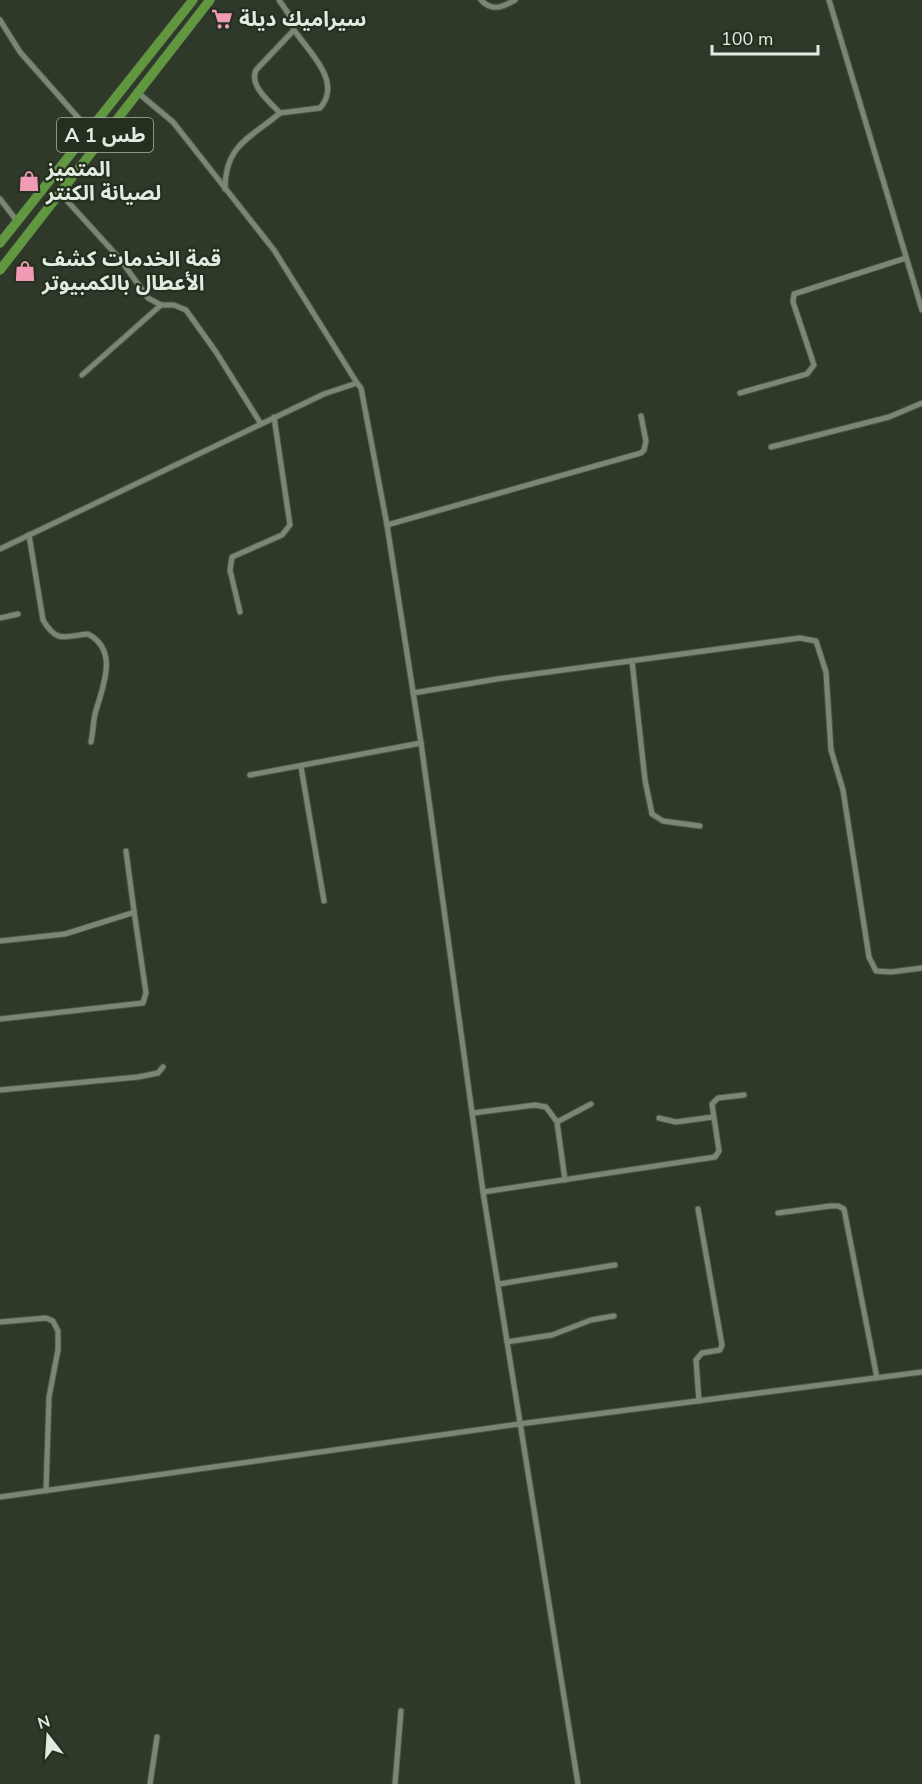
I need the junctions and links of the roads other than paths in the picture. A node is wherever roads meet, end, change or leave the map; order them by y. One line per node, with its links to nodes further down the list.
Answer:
1 (193, 0): 11 (highway, A 1 طس)
2 (210, 0): 9 (highway, A 1 طس)
3 (279, 0): 8 (street)
4 (481, 0): 5 (street)
5 (515, 0)
6 (829, 0): 17 (street)
7 (0, 20): 11 (street)
8 (294, 30): 10 (street); 10 (street)
9 (138, 92): 12 (street); 13 (highway, A 1 طس)
10 (280, 113): 12 (street)
11 (89, 130): 15 (highway, A 1 طس)
12 (225, 189): 22 (street)
13 (60, 193): 18 (highway, A 1 طس); 19 (street)
14 (0, 199): 15 (street)
15 (17, 222): 16 (highway, A 1 طس)
16 (0, 243)
17 (906, 258): 20 (street); 23 (street)
18 (0, 270)
19 (161, 305): 21 (street); 27 (street)
20 (922, 310)
21 (82, 375)
22 (357, 383): 26 (street); 29 (street)
23 (740, 393)
24 (922, 403): 28 (street)
25 (641, 416): 29 (street)
26 (274, 417): 27 (street); 32 (street)
27 (261, 424): 30 (street)
28 (771, 447)
29 (387, 525): 36 (street)
30 (29, 535): 31 (street); 37 (street)
31 (0, 549)
32 (240, 612)
33 (18, 614): 34 (street)
34 (0, 618)
35 (632, 661): 36 (street); 41 (street); 46 (street)
36 (413, 693): 38 (street)
37 (91, 742)
38 (421, 743): 39 (street); 52 (street)
39 (301, 767): 40 (street); 43 (street)
40 (250, 775)
41 (700, 826)
42 (126, 851): 44 (street)
43 (324, 901)
44 (134, 911): 45 (street); 47 (street)
45 (0, 941)
46 (922, 968)
47 (0, 1019)
48 (162, 1067): 49 (street)
49 (0, 1089)
50 (744, 1095): 53 (street)
51 (591, 1104): 55 (street)
52 (472, 1113): 55 (street); 57 (street)
53 (713, 1117): 54 (street); 56 (street)
54 (659, 1118)
55 (557, 1122): 56 (street)
56 (565, 1180): 57 (street)
57 (483, 1192): 61 (street)
58 (698, 1209): 67 (street)
59 (778, 1213): 66 (street)
60 (615, 1265): 61 (street)
61 (499, 1284): 64 (street)
62 (614, 1316): 64 (street)
63 (0, 1322): 69 (street)
64 (507, 1342): 68 (street)
65 (922, 1372): 66 (street)
66 (877, 1378): 67 (street)
67 (699, 1401): 68 (street)
68 (519, 1424): 69 (street); 75 (street)
69 (46, 1491): 70 (street)
70 (0, 1497)
71 (401, 1711): 74 (street)
72 (157, 1737): 73 (street)
73 (150, 1784)
74 (395, 1784)
75 (578, 1784)

